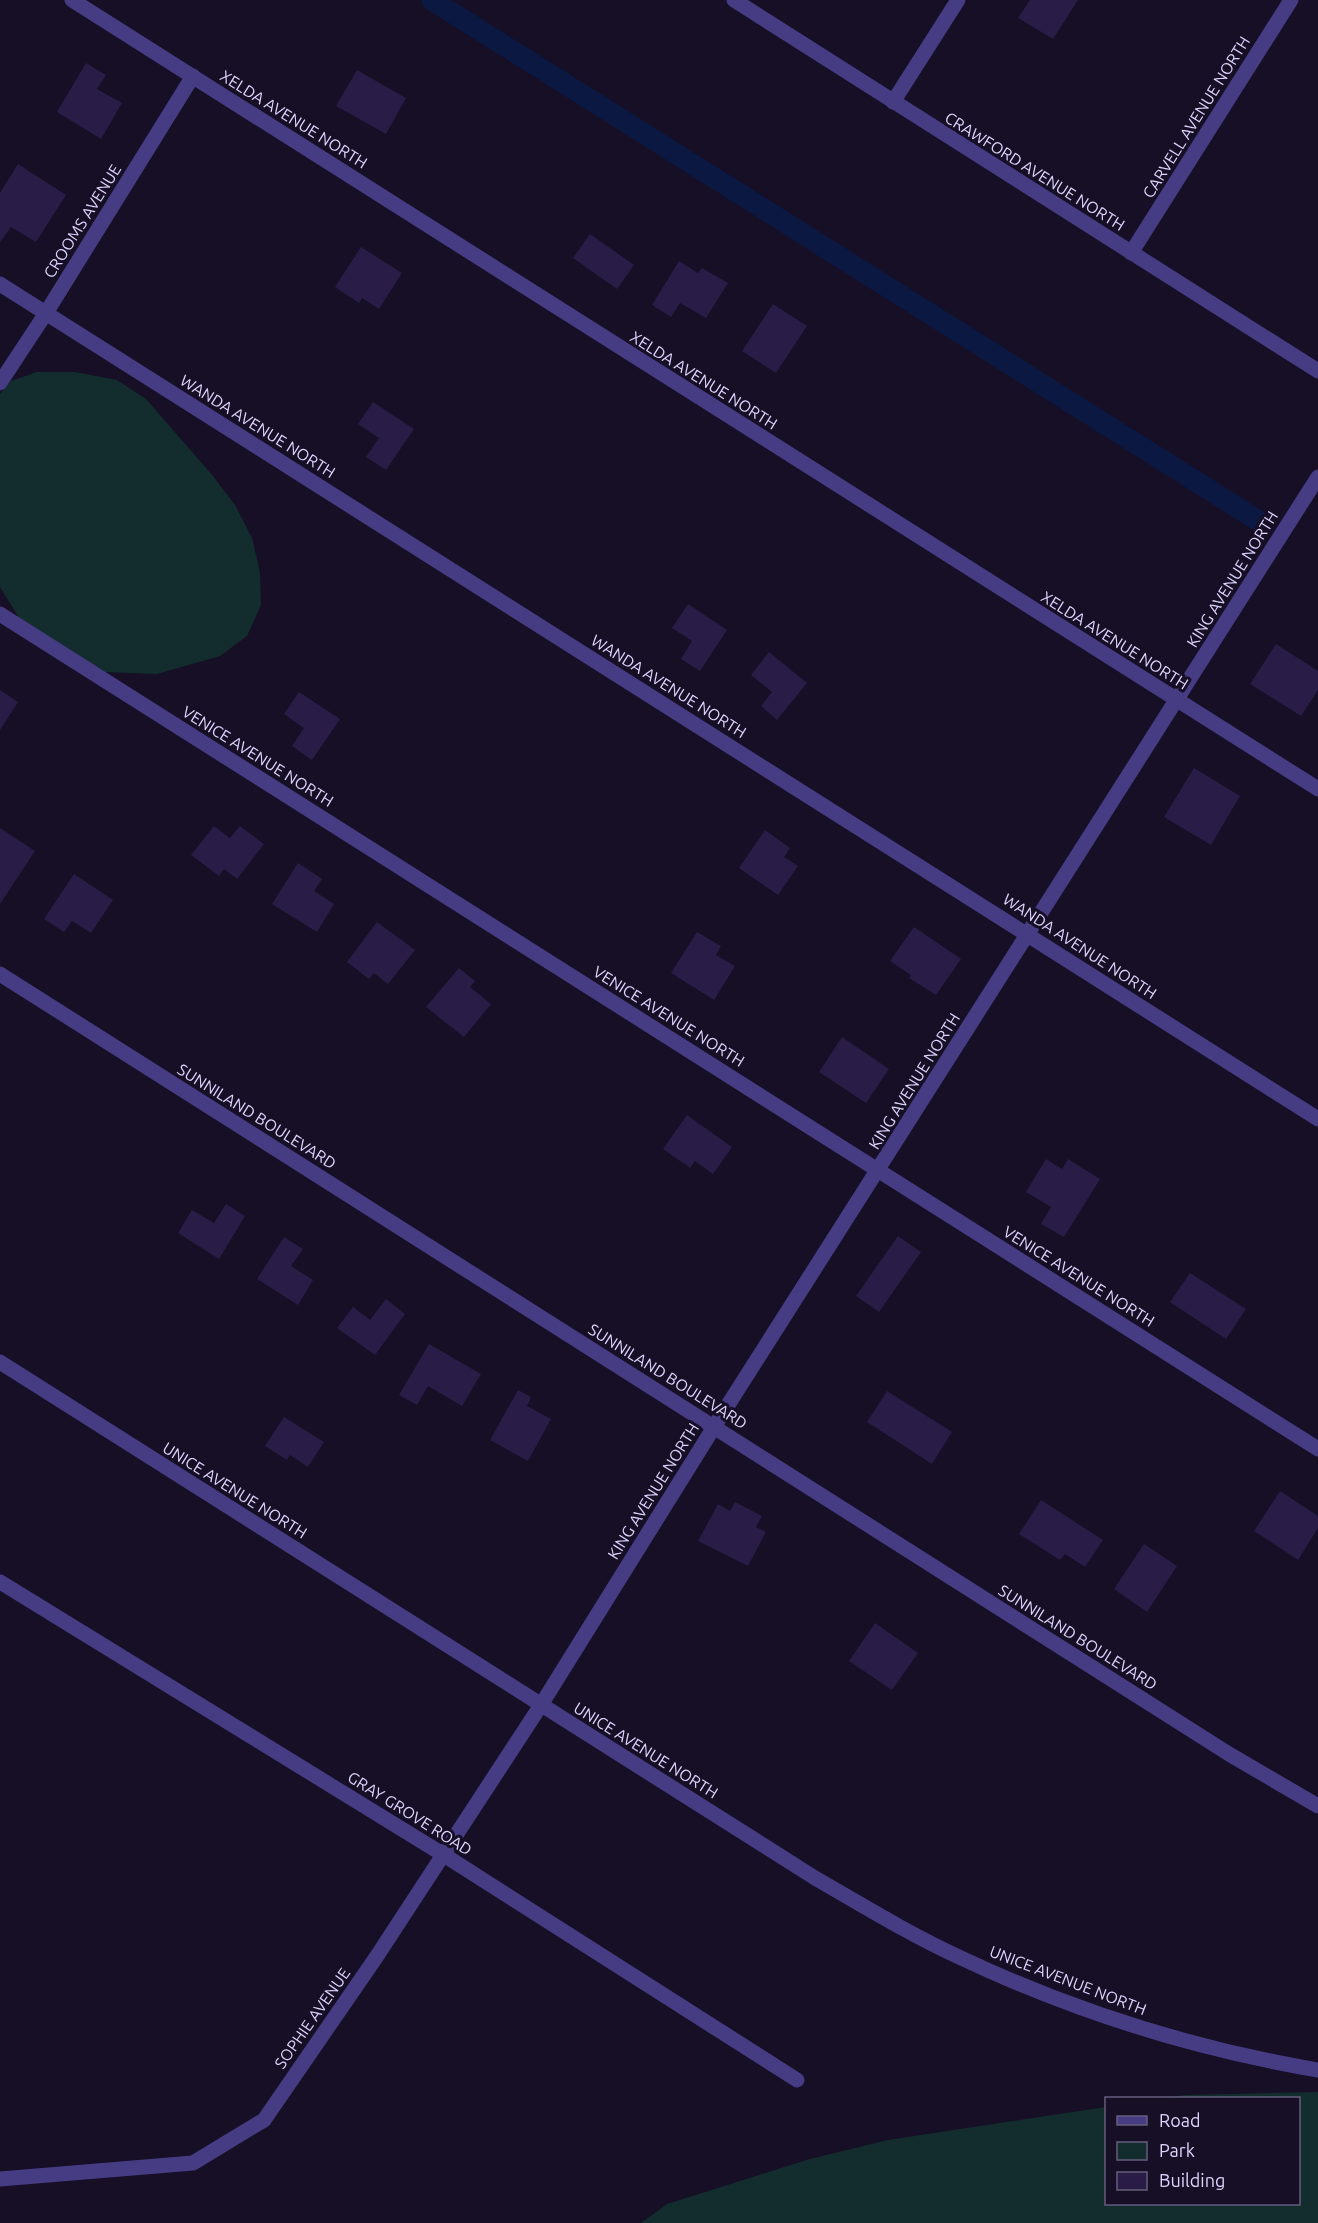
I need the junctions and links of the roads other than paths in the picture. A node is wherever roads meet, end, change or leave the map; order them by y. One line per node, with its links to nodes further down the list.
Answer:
1 (72, 0): 5 (street, XELDA AVENUE NORTH)
2 (734, 0): 6 (street, CRAWFORD AVENUE NORTH)
3 (957, 0): 6 (street)
4 (1291, 0): 7 (street, CARVELL AVENUE NORTH)
5 (193, 76): 9 (street, CROOMS AVENUE); 14 (street, XELDA AVENUE NORTH)
6 (893, 102): 7 (street, CRAWFORD AVENUE NORTH)
7 (1131, 254): 10 (street, CRAWFORD AVENUE NORTH)
8 (0, 284): 9 (street, WANDA AVENUE NORTH)
9 (46, 313): 11 (street, CROOMS AVENUE); 16 (street, WANDA AVENUE NORTH)
10 (1318, 371)
11 (0, 383)
12 (1318, 477): 14 (street, KING AVENUE NORTH)
13 (0, 614): 19 (street, VENICE AVENUE NORTH)
14 (1176, 700): 15 (street, XELDA AVENUE NORTH); 16 (street, KING AVENUE NORTH)
15 (1318, 789)
16 (1028, 934): 18 (street, WANDA AVENUE NORTH); 19 (street, KING AVENUE NORTH)
17 (0, 974): 21 (street, SUNNILAND BOULEVARD)
18 (1318, 1119)
19 (879, 1171): 21 (street, KING AVENUE NORTH); 22 (street, VENICE AVENUE NORTH)
20 (0, 1362): 24 (street, UNICE AVENUE NORTH)
21 (714, 1427): 24 (street, KING AVENUE NORTH); 25 (street, SUNNILAND BOULEVARD)
22 (1318, 1449)
23 (0, 1582): 26 (street, GRAY GROVE ROAD)
24 (541, 1705): 26 (street, SOPHIE AVENUE); 27 (street, UNICE AVENUE NORTH)
25 (1318, 1806)
26 (444, 1855): 28 (street, GRAY GROVE ROAD); 29 (street, SOPHIE AVENUE)
27 (1318, 2070)
28 (797, 2080)
29 (0, 2179)

